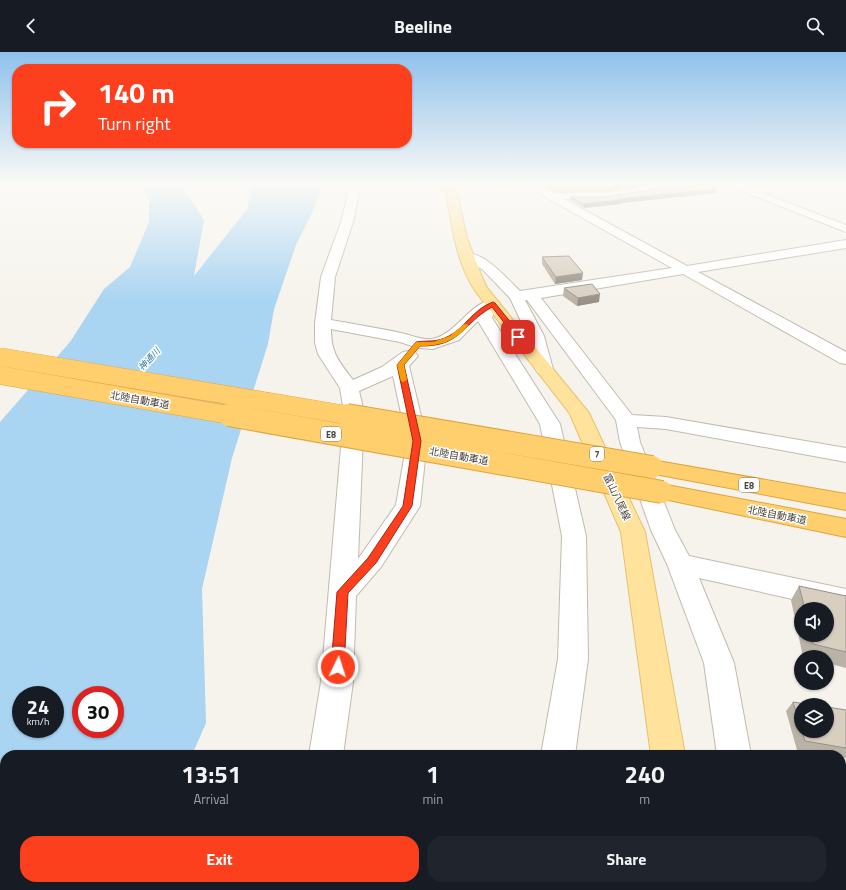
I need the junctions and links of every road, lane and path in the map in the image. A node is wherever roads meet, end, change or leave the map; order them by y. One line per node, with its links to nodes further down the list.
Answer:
1 (347, 223): 11 (street)
2 (458, 223): 7 (main road, 富山八尾線 / 7)
3 (600, 223): 8 (street)
4 (831, 223): 5 (street)
5 (846, 229)
6 (846, 244): 8 (street)
7 (468, 258): 9 (street); 10 (main road, 富山八尾線 / 7)
8 (686, 270): 9 (street); 14 (street)
9 (524, 296): 16 (street); 19 (street)
10 (491, 306): 12 (street); 16 (main road, 富山八尾線 / 7); 27 (street)
11 (323, 323): 12 (street); 18 (street)
12 (418, 343): 15 (street)
13 (0, 357): 21 (highway, 北陸自動車道 / E8, bridge)
14 (846, 359)
15 (400, 365): 18 (street); 24 (street)
16 (544, 369): 28 (main road, 富山八尾線 / 7)
17 (0, 375): 22 (highway, 北陸自動車道 / E8, bridge)
18 (349, 388): 24 (street)
19 (626, 420): 20 (street); 23 (street)
20 (846, 456)
21 (846, 502)
22 (846, 528)
23 (680, 564): 25 (street); 29 (street)
24 (343, 592): 26 (street)
25 (846, 600)
26 (327, 750)
27 (559, 750)
28 (667, 750)
29 (733, 750)

